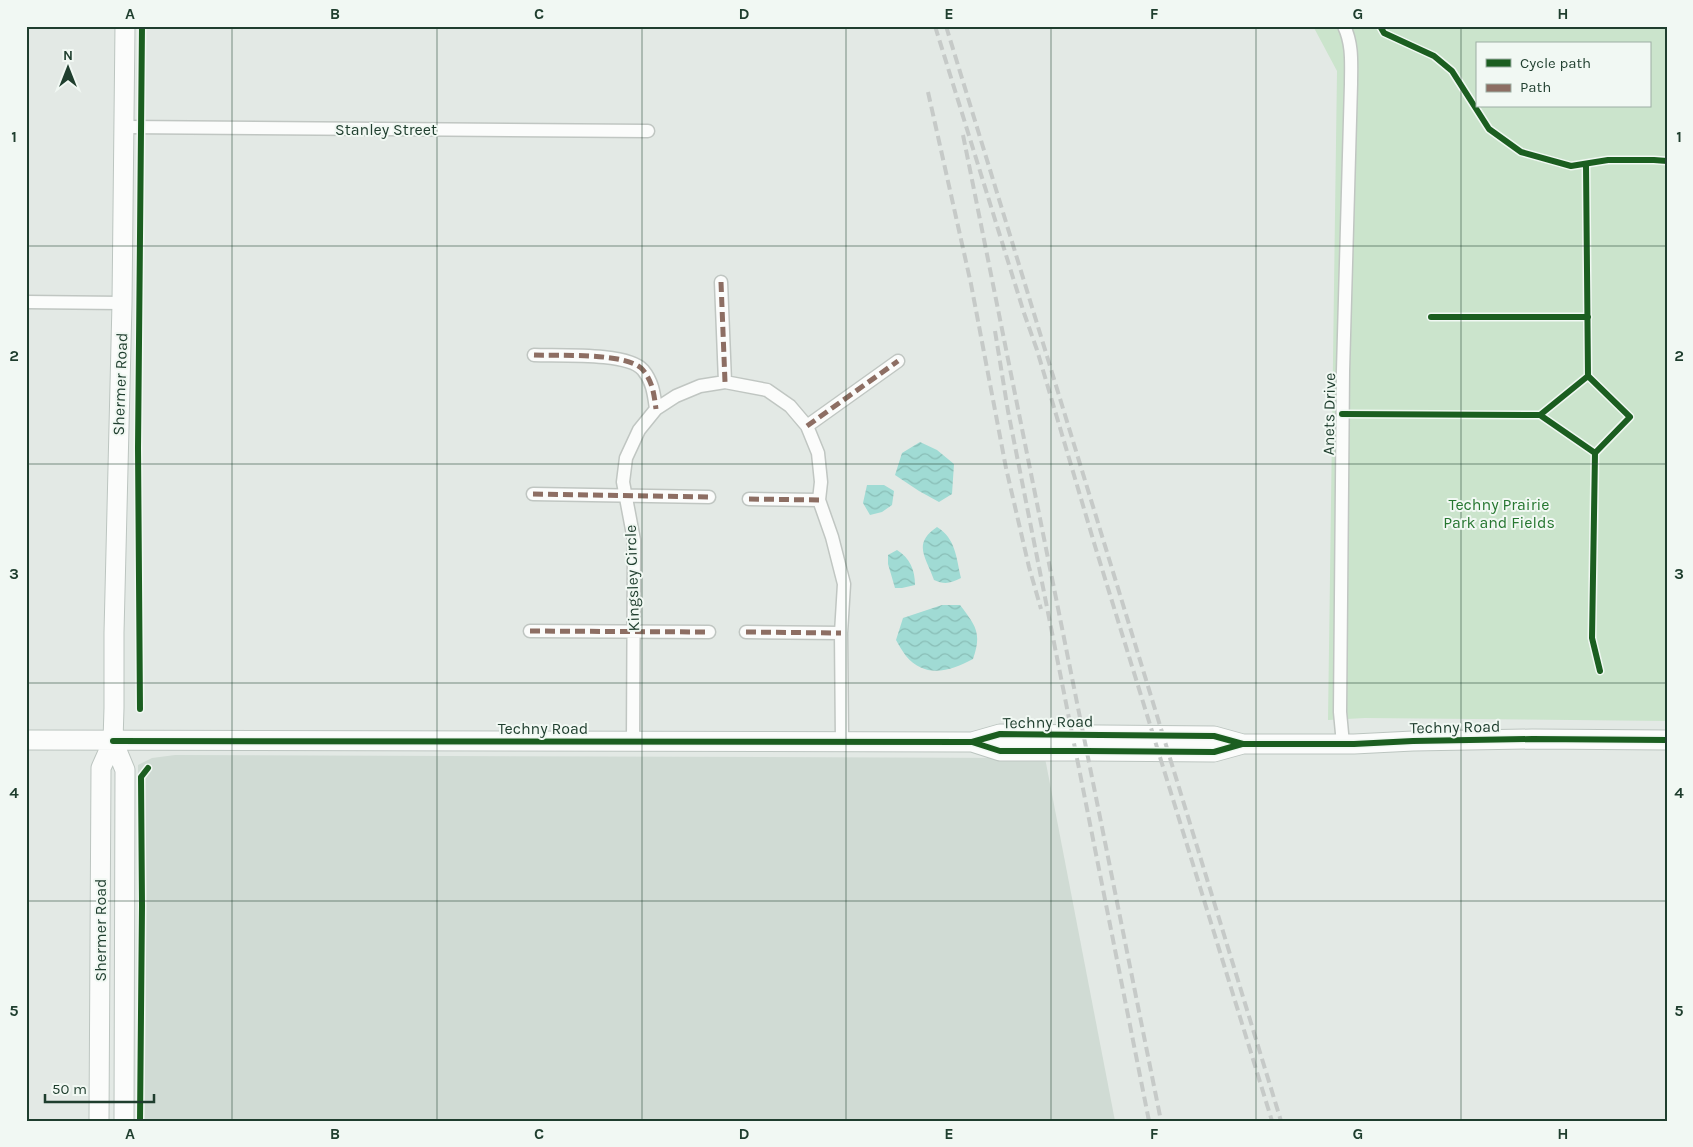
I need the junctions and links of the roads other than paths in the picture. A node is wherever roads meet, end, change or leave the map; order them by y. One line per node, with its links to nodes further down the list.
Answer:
1 (125, 26): 3 (main road, Shermer Road)
2 (1344, 26): 28 (street, Anets Drive)
3 (124, 127): 4 (street, Stanley Street); 7 (main road, Shermer Road)
4 (648, 131)
5 (721, 282): 10 (street)
6 (26, 302): 7 (street)
7 (122, 303): 25 (main road, Shermer Road)
8 (534, 355): 11 (street)
9 (898, 361): 12 (street)
10 (725, 382): 11 (street, Kingsley Circle); 12 (street, Kingsley Circle)
11 (656, 410): 14 (street, Kingsley Circle)
12 (807, 426): 17 (street, Kingsley Circle)
13 (533, 494): 14 (street)
14 (626, 495): 15 (street); 19 (street, Kingsley Circle)
15 (708, 497)
16 (749, 499): 17 (street)
17 (819, 500): 22 (street, Kingsley Circle)
18 (530, 631): 19 (street)
19 (635, 632): 20 (street); 26 (street, Kingsley Circle)
20 (709, 632)
21 (746, 632): 22 (street)
22 (842, 633): 27 (street, Kingsley Circle)
23 (26, 740): 25 (main road, Techny Road)
24 (1667, 740): 28 (main road, Techny Road)
25 (113, 741): 26 (main road, Techny Road); 29 (main road, Shermer Road); 30 (main road, Shermer Road)
26 (633, 742): 27 (main road, Techny Road)
27 (842, 742): 28 (main road, Techny Road)
28 (1343, 744)
29 (99, 1121)
30 (124, 1121)

